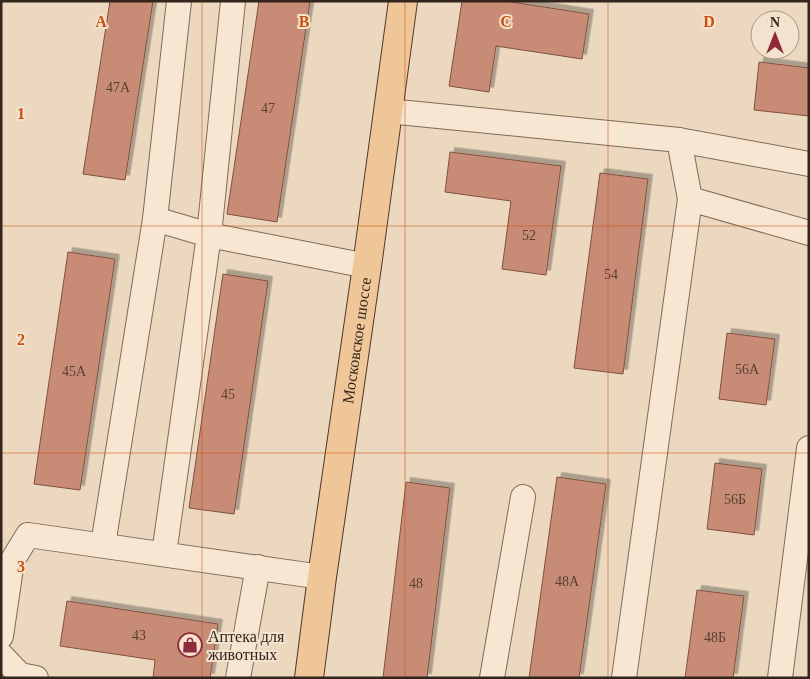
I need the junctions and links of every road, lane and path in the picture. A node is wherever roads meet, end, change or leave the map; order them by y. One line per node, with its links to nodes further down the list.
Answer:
1 (179, 1): 8 (lane)
2 (233, 1): 10 (lane)
3 (403, 1): 4 (main road, Московское шоссе)
4 (388, 111): 5 (lane); 11 (main road, Московское шоссе)
5 (679, 140): 6 (lane); 7 (lane)
6 (809, 164)
7 (690, 199): 9 (lane); 24 (lane)
8 (155, 219): 10 (lane); 14 (lane)
9 (809, 232)
10 (209, 235): 11 (lane); 15 (lane)
11 (367, 266): 17 (main road, Московское шоссе)
12 (809, 448): 25 (lane)
13 (523, 497): 23 (lane)
14 (103, 545): 15 (lane); 18 (lane)
15 (164, 554): 16 (lane)
16 (258, 567): 17 (lane); 21 (lane)
17 (322, 576): 22 (main road, Московское шоссе)
18 (1, 636)
19 (1, 655): 20 (lane)
20 (36, 678)
21 (238, 678)
22 (309, 678)
23 (492, 678)
24 (624, 678)
25 (780, 678)

